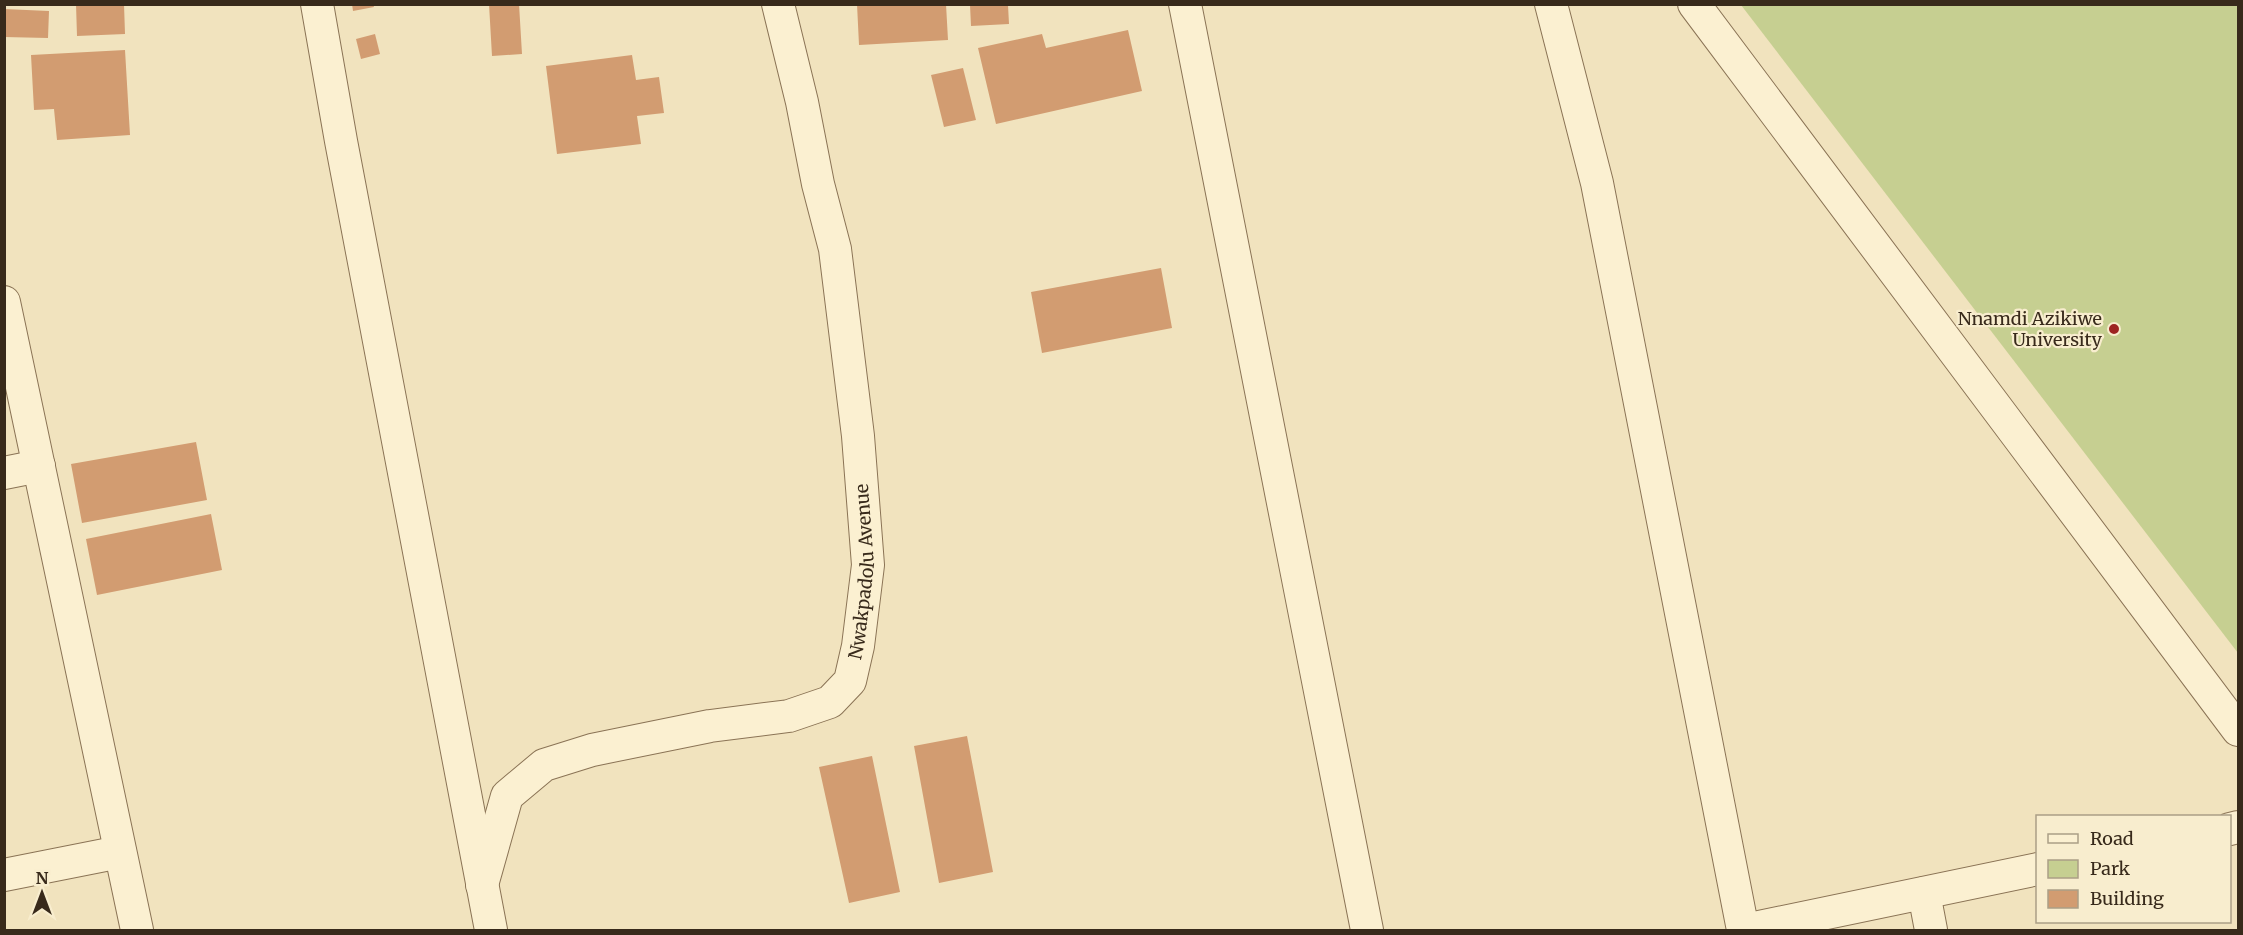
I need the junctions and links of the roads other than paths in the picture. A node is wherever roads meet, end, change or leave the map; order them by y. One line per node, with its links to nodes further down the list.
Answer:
1 (317, 4): 13 (street)
2 (778, 4): 13 (street, Nwakpadolu Avenue)
3 (1185, 4): 17 (street)
4 (1551, 4): 18 (street)
5 (1694, 4): 9 (street)
6 (4, 302): 7 (street)
7 (39, 466): 8 (street); 10 (street)
8 (4, 473)
9 (2238, 730)
10 (120, 852): 12 (street); 15 (street)
11 (2036, 869): 14 (street)
12 (4, 875)
13 (482, 885): 16 (street)
14 (1924, 893): 18 (street); 19 (street)
15 (137, 930)
16 (491, 930)
17 (1367, 930)
18 (1744, 930)
19 (1931, 930)

